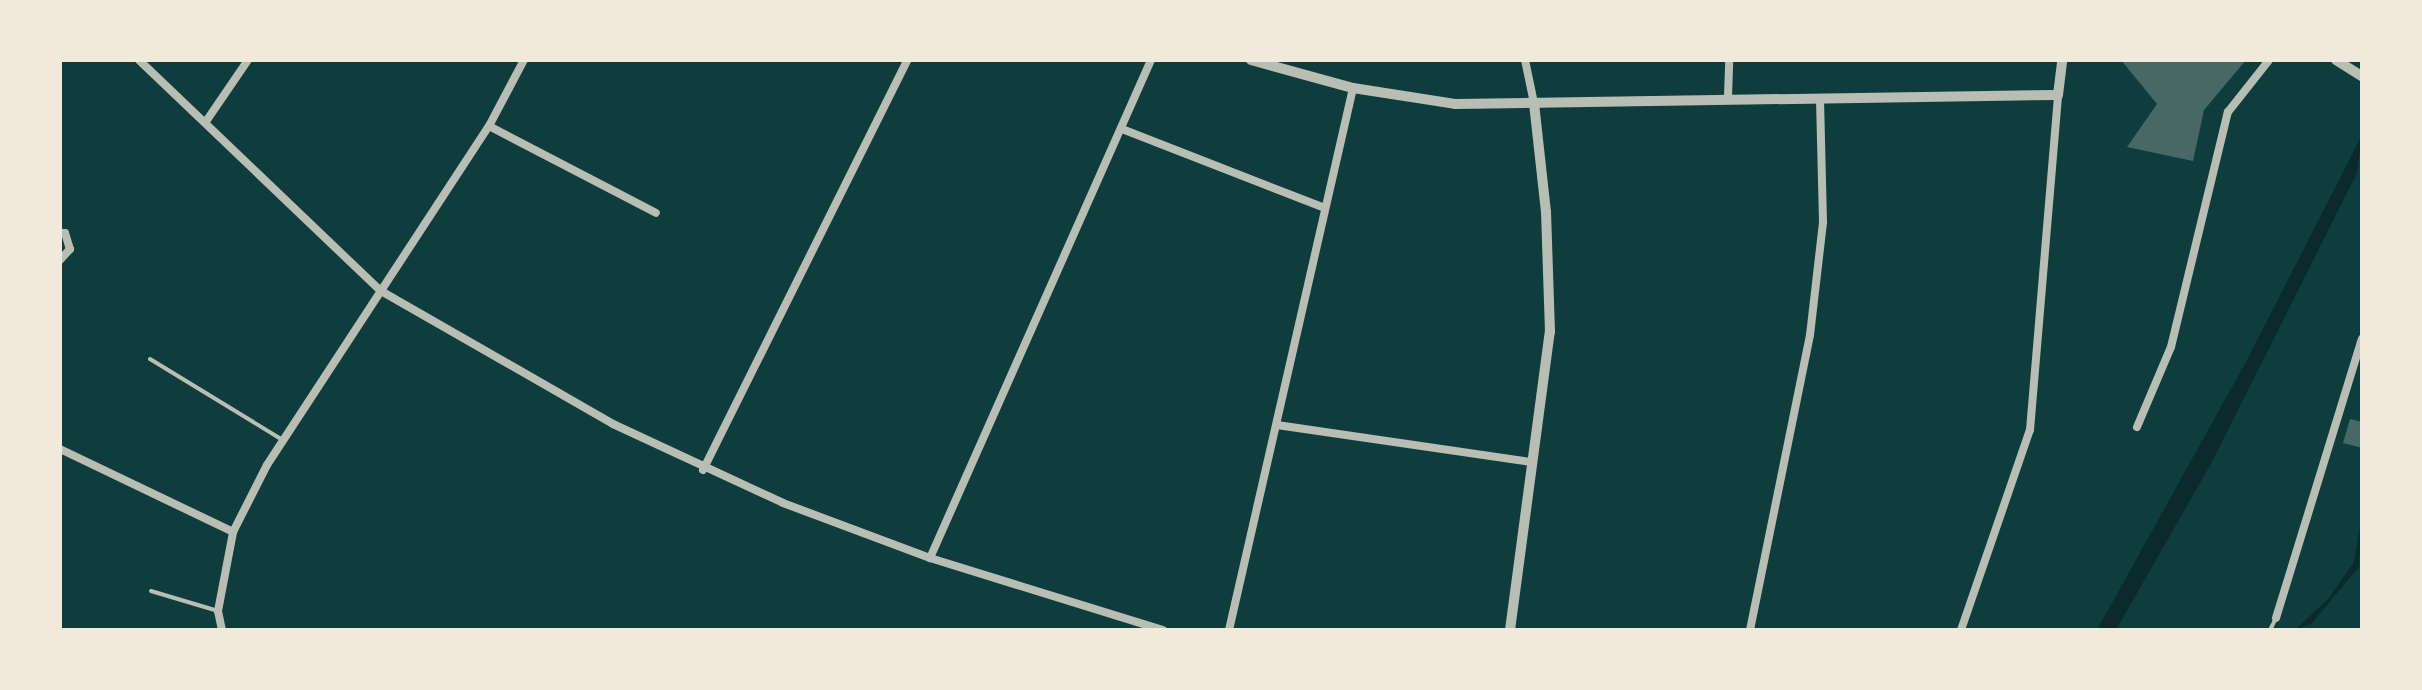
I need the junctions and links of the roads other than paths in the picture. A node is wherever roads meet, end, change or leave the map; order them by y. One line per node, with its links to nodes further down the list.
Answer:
1 (139, 60): 18 (street)
2 (248, 60): 18 (street)
3 (524, 60): 19 (street)
4 (907, 60): 33 (street)
5 (1151, 60): 20 (street)
6 (1251, 60): 13 (street)
7 (1525, 60): 17 (street)
8 (1729, 60): 15 (street)
9 (2062, 60): 14 (street)
10 (2269, 60): 29 (street)
11 (2336, 60): 12 (street)
12 (2362, 76)
13 (1353, 88): 17 (street); 21 (street)
14 (2058, 95): 16 (street); 44 (street)
15 (1728, 96): 16 (street); 17 (street)
16 (1820, 98): 43 (street)
17 (1534, 103): 32 (street)
18 (207, 120): 25 (street)
19 (489, 126): 22 (street); 25 (street)
20 (1122, 129): 21 (street); 35 (street)
21 (1322, 207): 28 (street)
22 (656, 213)
23 (60, 233): 24 (street)
24 (60, 260)
25 (381, 291): 30 (street); 33 (street)
26 (2362, 339): 38 (street)
27 (150, 359): 30 (lane)
28 (1277, 425): 32 (street); 41 (street)
29 (2137, 427)
30 (283, 440): 34 (street)
31 (60, 449): 34 (street)
32 (1531, 462): 42 (street)
33 (703, 470): 35 (street)
34 (233, 532): 37 (street)
35 (930, 558): 40 (street)
36 (151, 591): 37 (lane)
37 (218, 611): 39 (street)
38 (2276, 618): 45 (lane)
39 (222, 630)
40 (1163, 630)
41 (1229, 630)
42 (1510, 630)
43 (1750, 630)
44 (1961, 630)
45 (2270, 630)

